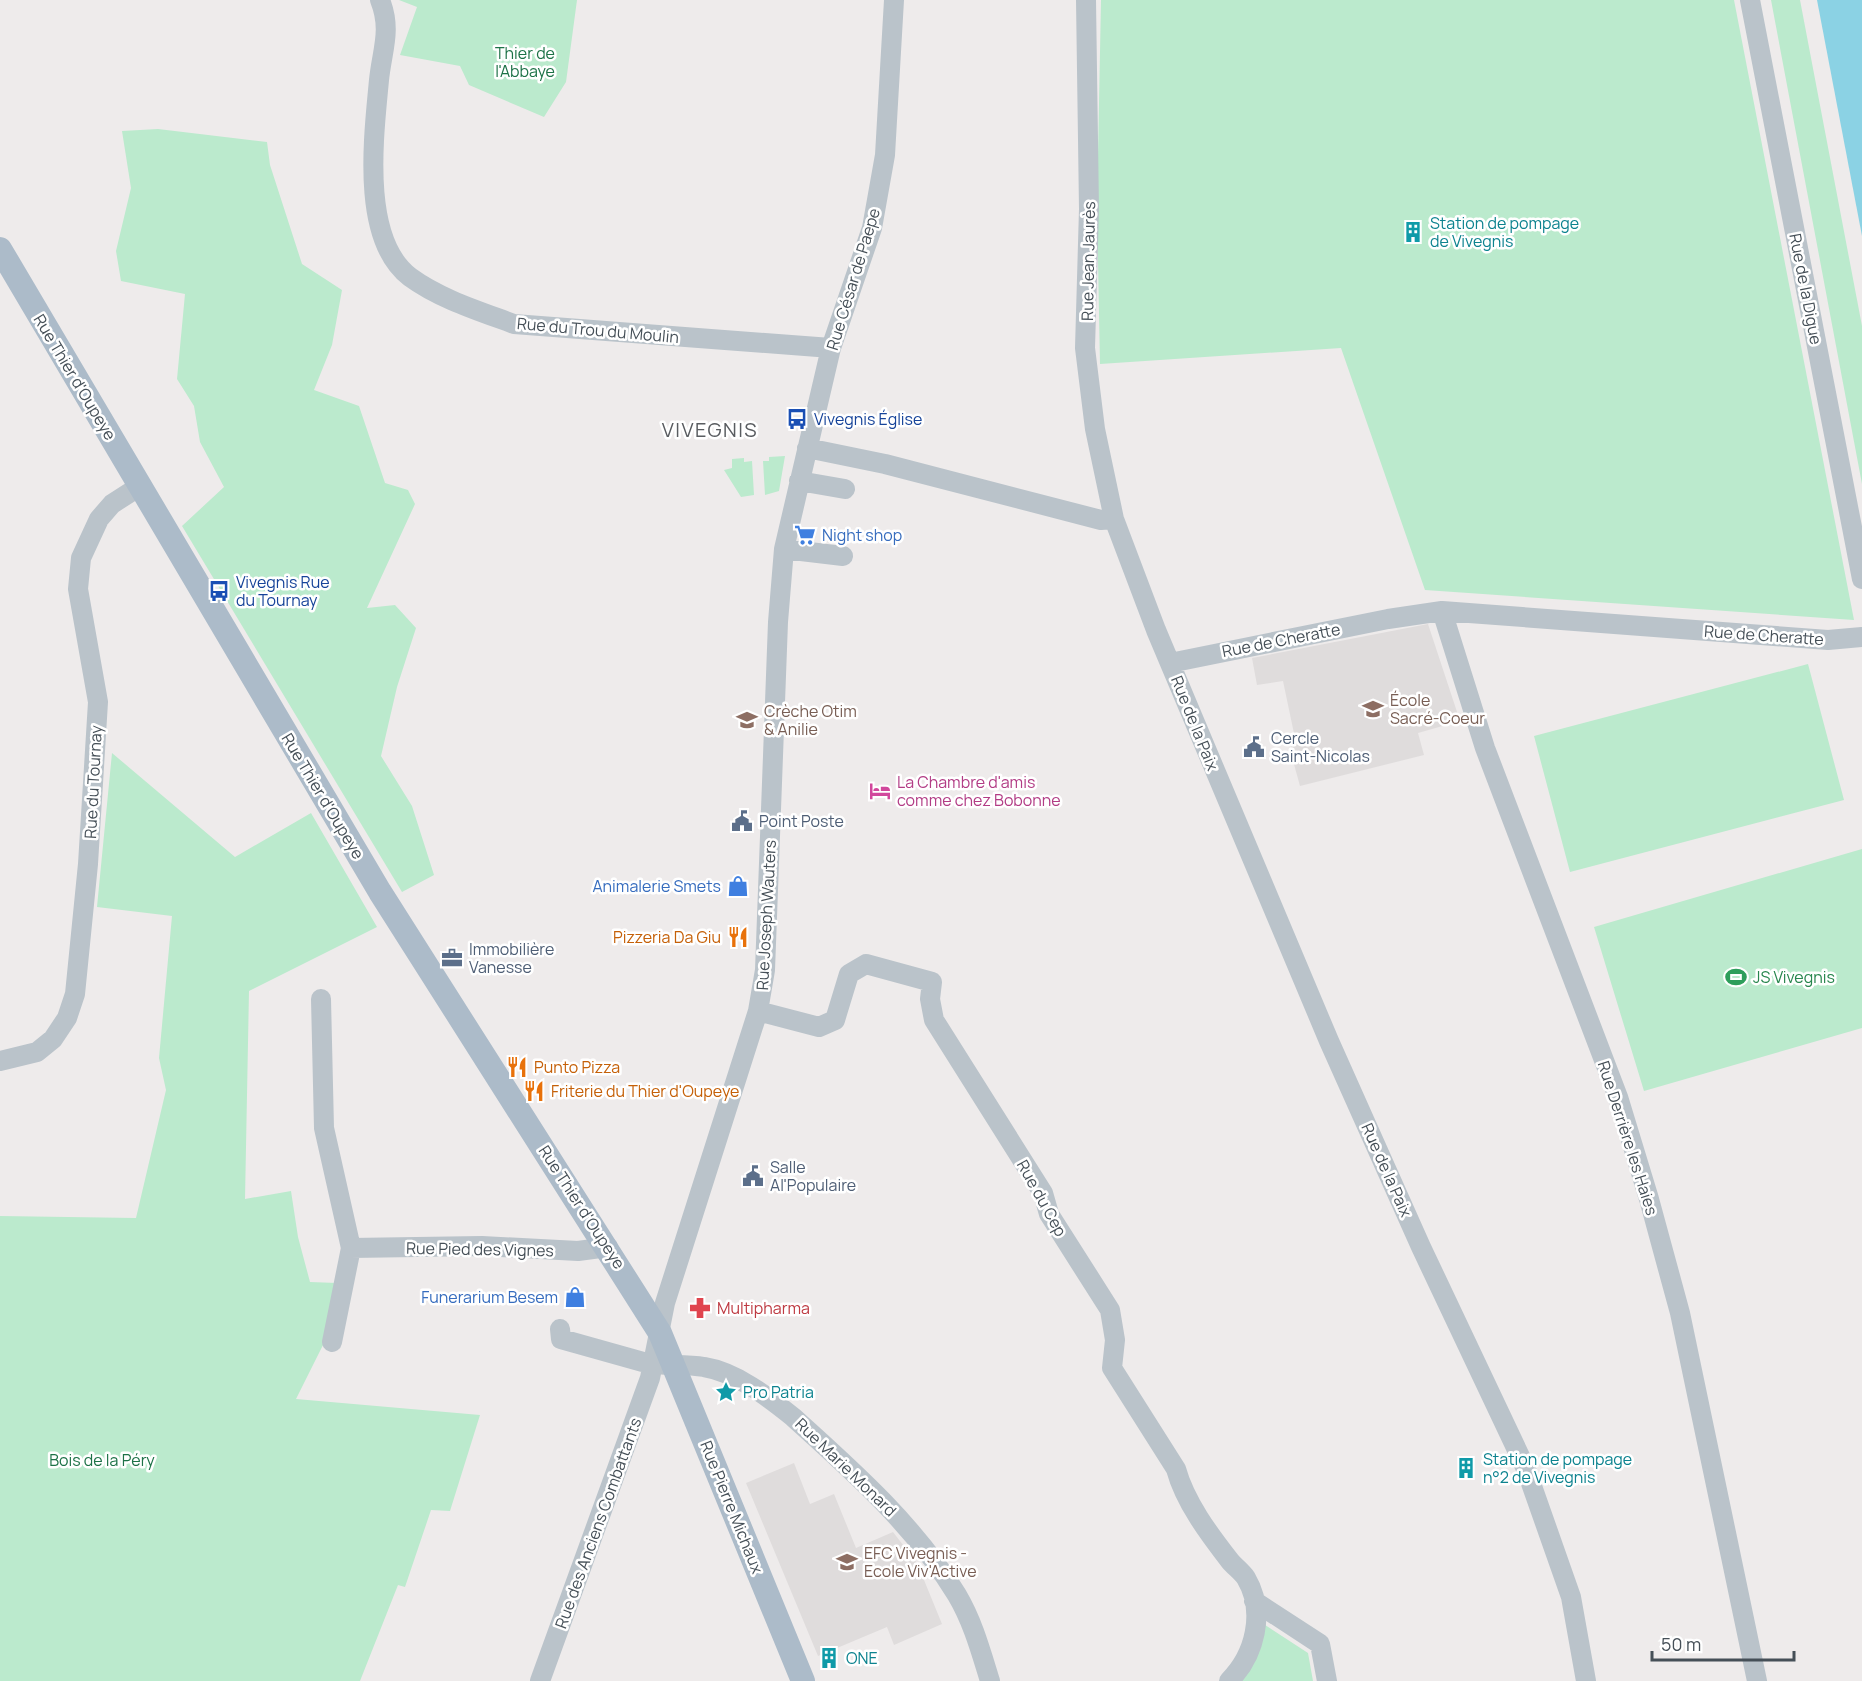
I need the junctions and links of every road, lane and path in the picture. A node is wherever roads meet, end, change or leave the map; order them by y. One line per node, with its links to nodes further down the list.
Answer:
1 (380, 0): 6 (street, Rue du Trou du Moulin)
2 (894, 0): 6 (street, Rue César de Paepe)
3 (1086, 0): 11 (street, Rue Jean Jaurès)
4 (1750, 0): 14 (street, Rue de la Digue)
5 (0, 249): 9 (main road, Rue Thier d'Oupeye)
6 (831, 348): 7 (street, Rue César de Paepe)
7 (807, 448): 8 (street, Rue Joseph Wauters); 11 (street)
8 (799, 481): 10 (street); 12 (street, Rue Joseph Wauters)
9 (140, 486): 20 (street, Rue du Tournay); 21 (main road, Rue Thier d'Oupeye)
10 (845, 489)
11 (1114, 519): 17 (street)
12 (784, 549): 13 (street); 19 (street, Rue Joseph Wauters)
13 (843, 556)
14 (1862, 579)
15 (1442, 611): 16 (street, Rue de Cheratte); 17 (street, Rue de Cheratte); 34 (street, Rue Derrière les Haies)
16 (1862, 637)
17 (1170, 663): 33 (street, Rue de la Paix)
18 (321, 999): 22 (street)
19 (758, 1011): 24 (street, Rue Joseph Wauters); 27 (street, Rue du Cep)
20 (0, 1061)
21 (608, 1247): 22 (street, Rue Pied des Vignes); 24 (main road, Rue Thier d'Oupeye)
22 (351, 1248): 25 (street)
23 (560, 1329): 26 (street)
24 (660, 1333): 26 (main road, Rue Pierre Michaux)
25 (332, 1342)
26 (664, 1365): 28 (street, Rue des Anciens Combattants); 29 (main road, Rue Pierre Michaux); 30 (street, Rue Marie Monard)
27 (1254, 1601): 31 (street, Rue du Cep); 32 (street)
28 (540, 1681)
29 (803, 1681)
30 (990, 1681)
31 (1229, 1681)
32 (1327, 1681)
33 (1586, 1681)
34 (1757, 1681)

